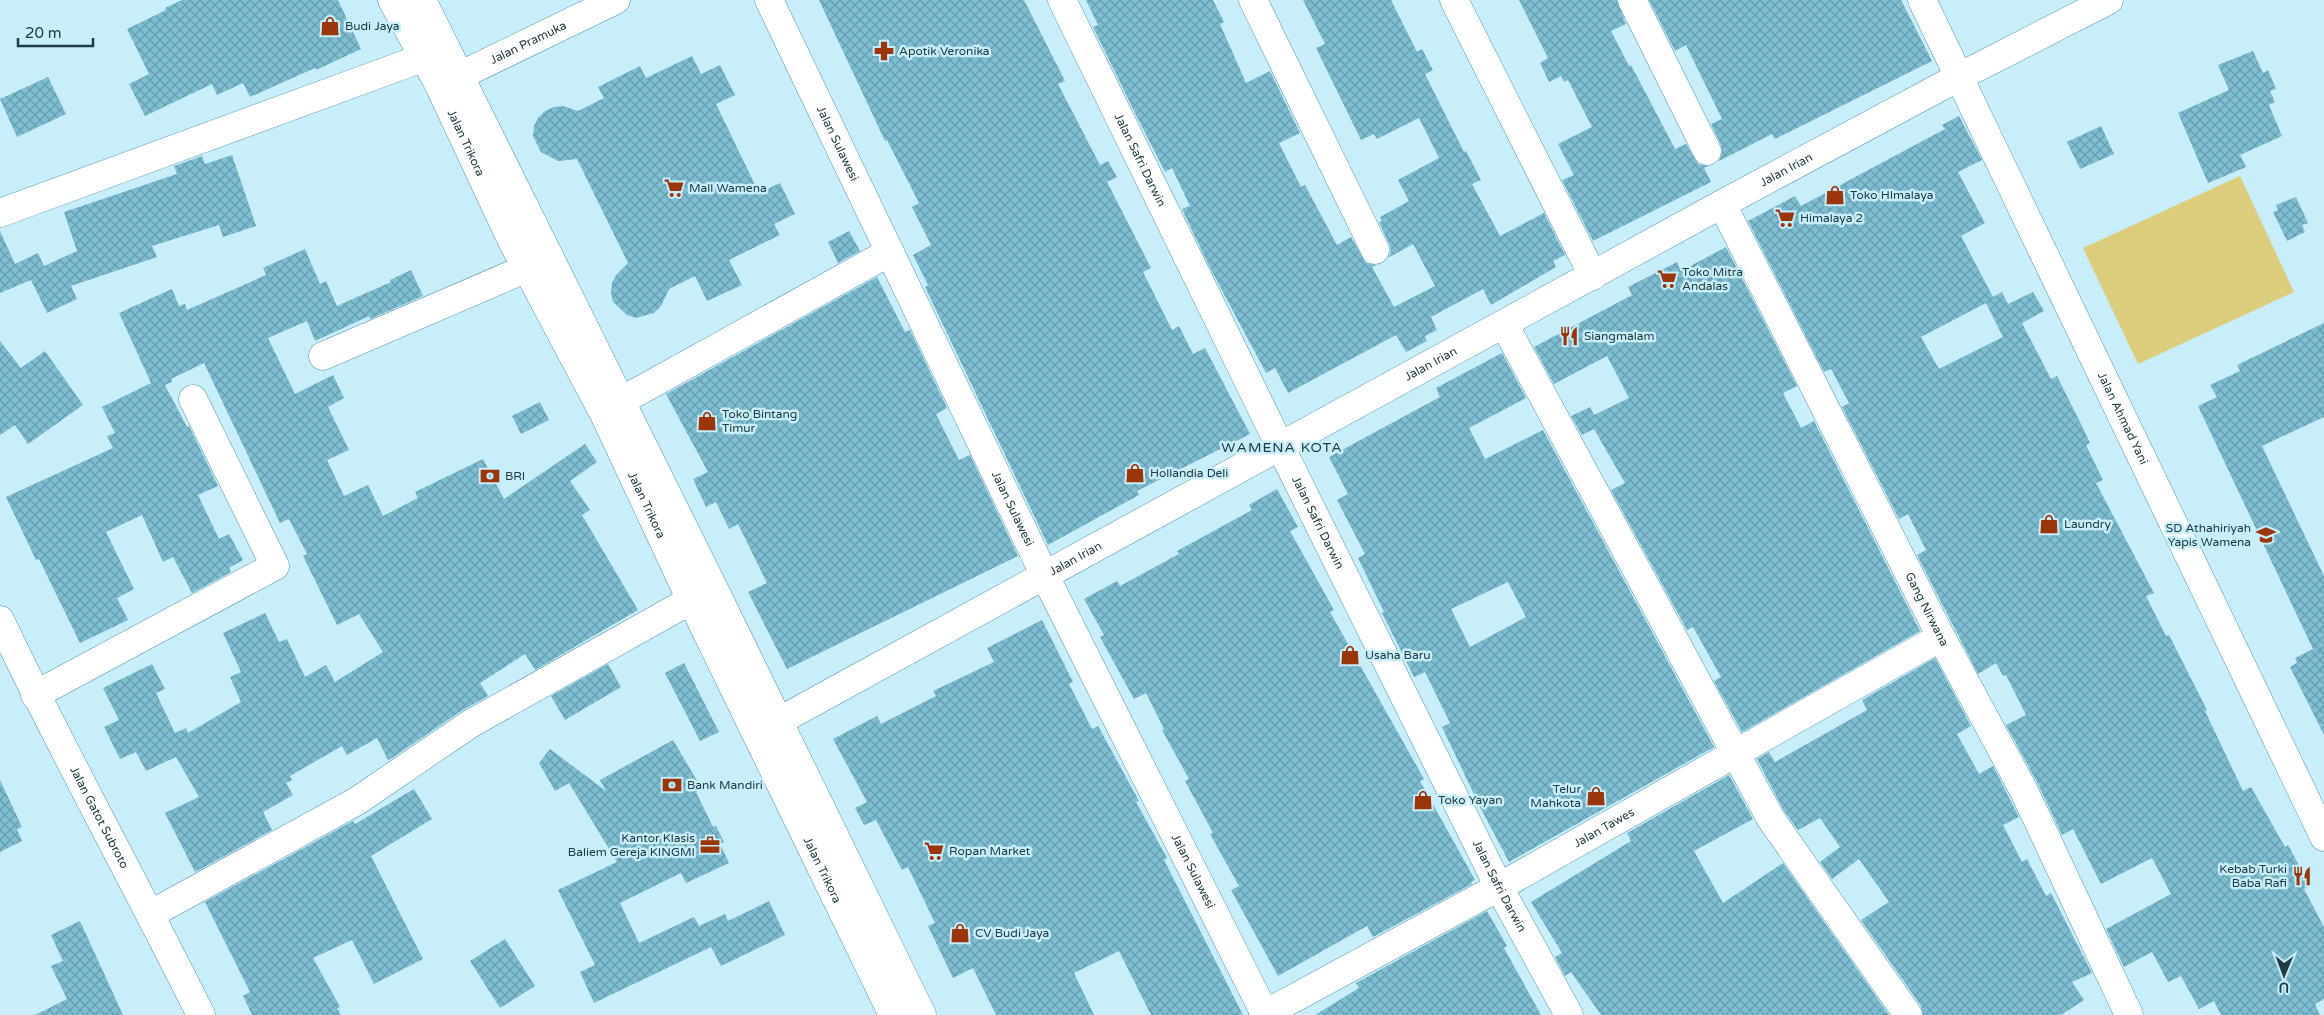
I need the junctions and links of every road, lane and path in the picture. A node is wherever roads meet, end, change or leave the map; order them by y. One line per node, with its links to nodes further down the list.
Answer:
1 (392, 0): 11 (main road, Jalan Trikora)
2 (422, 0): 13 (main road, Jalan Trikora)
3 (616, 0): 13 (main road, Jalan Pramuka)
4 (769, 0): 18 (main road, Jalan Sulawesi)
5 (1062, 0): 25 (main road, Jalan Safri Darwin)
6 (1253, 0): 17 (main road)
7 (1454, 0): 20 (main road)
8 (1632, 0): 14 (main road)
9 (1922, 0): 12 (main road, Jalan Ahmad Yani)
10 (2109, 0): 12 (main road, Jalan Irian)
11 (425, 57): 13 (main road, Jalan Trikora); 16 (main road)
12 (1959, 76): 15 (main road, Jalan Irian); 33 (main road, Jalan Ahmad Yani)
13 (449, 80): 19 (main road, Jalan Trikora)
14 (1707, 150)
15 (1722, 204): 20 (main road, Jalan Irian); 29 (main road, Gang Nirwana)
16 (0, 213)
17 (1376, 250)
18 (890, 252): 24 (main road); 26 (main road, Jalan Sulawesi)
19 (538, 264): 22 (main road); 24 (main road, Jalan Trikora); 27 (main road, Jalan Trikora)
20 (1593, 276): 21 (main road, Jalan Irian)
21 (1504, 324): 25 (main road, Jalan Irian); 32 (main road)
22 (323, 356)
23 (193, 399): 30 (main road)
24 (621, 401): 31 (main road, Jalan Trikora)
25 (1280, 446): 26 (main road, Jalan Irian); 34 (main road, Jalan Safri Darwin)
26 (1044, 574): 31 (main road, Jalan Irian); 37 (main road, Jalan Sulawesi)
27 (690, 600): 31 (main road, Jalan Trikora); 35 (main road)
28 (0, 620): 30 (main road, Jalan Gatot Subroto)
29 (1941, 637): 32 (main road, Jalan Tawes); 43 (main road, Gang Nirwana)
30 (35, 695): 35 (main road, Jalan Gatot Subroto)
31 (766, 728): 36 (main road, Jalan Trikora)
32 (1736, 754): 34 (main road, Jalan Tawes); 42 (main road)
33 (2324, 837)
34 (1499, 887): 37 (main road, Jalan Tawes); 41 (main road, Jalan Safri Darwin)
35 (151, 914): 38 (main road, Jalan Gatot Subroto)
36 (881, 961): 39 (main road, Jalan Trikora); 40 (main road, Jalan Trikora)
37 (1264, 1014)
38 (201, 1015)
39 (893, 1015)
40 (922, 1015)
41 (1569, 1015)
42 (1908, 1015)
43 (2129, 1015)

